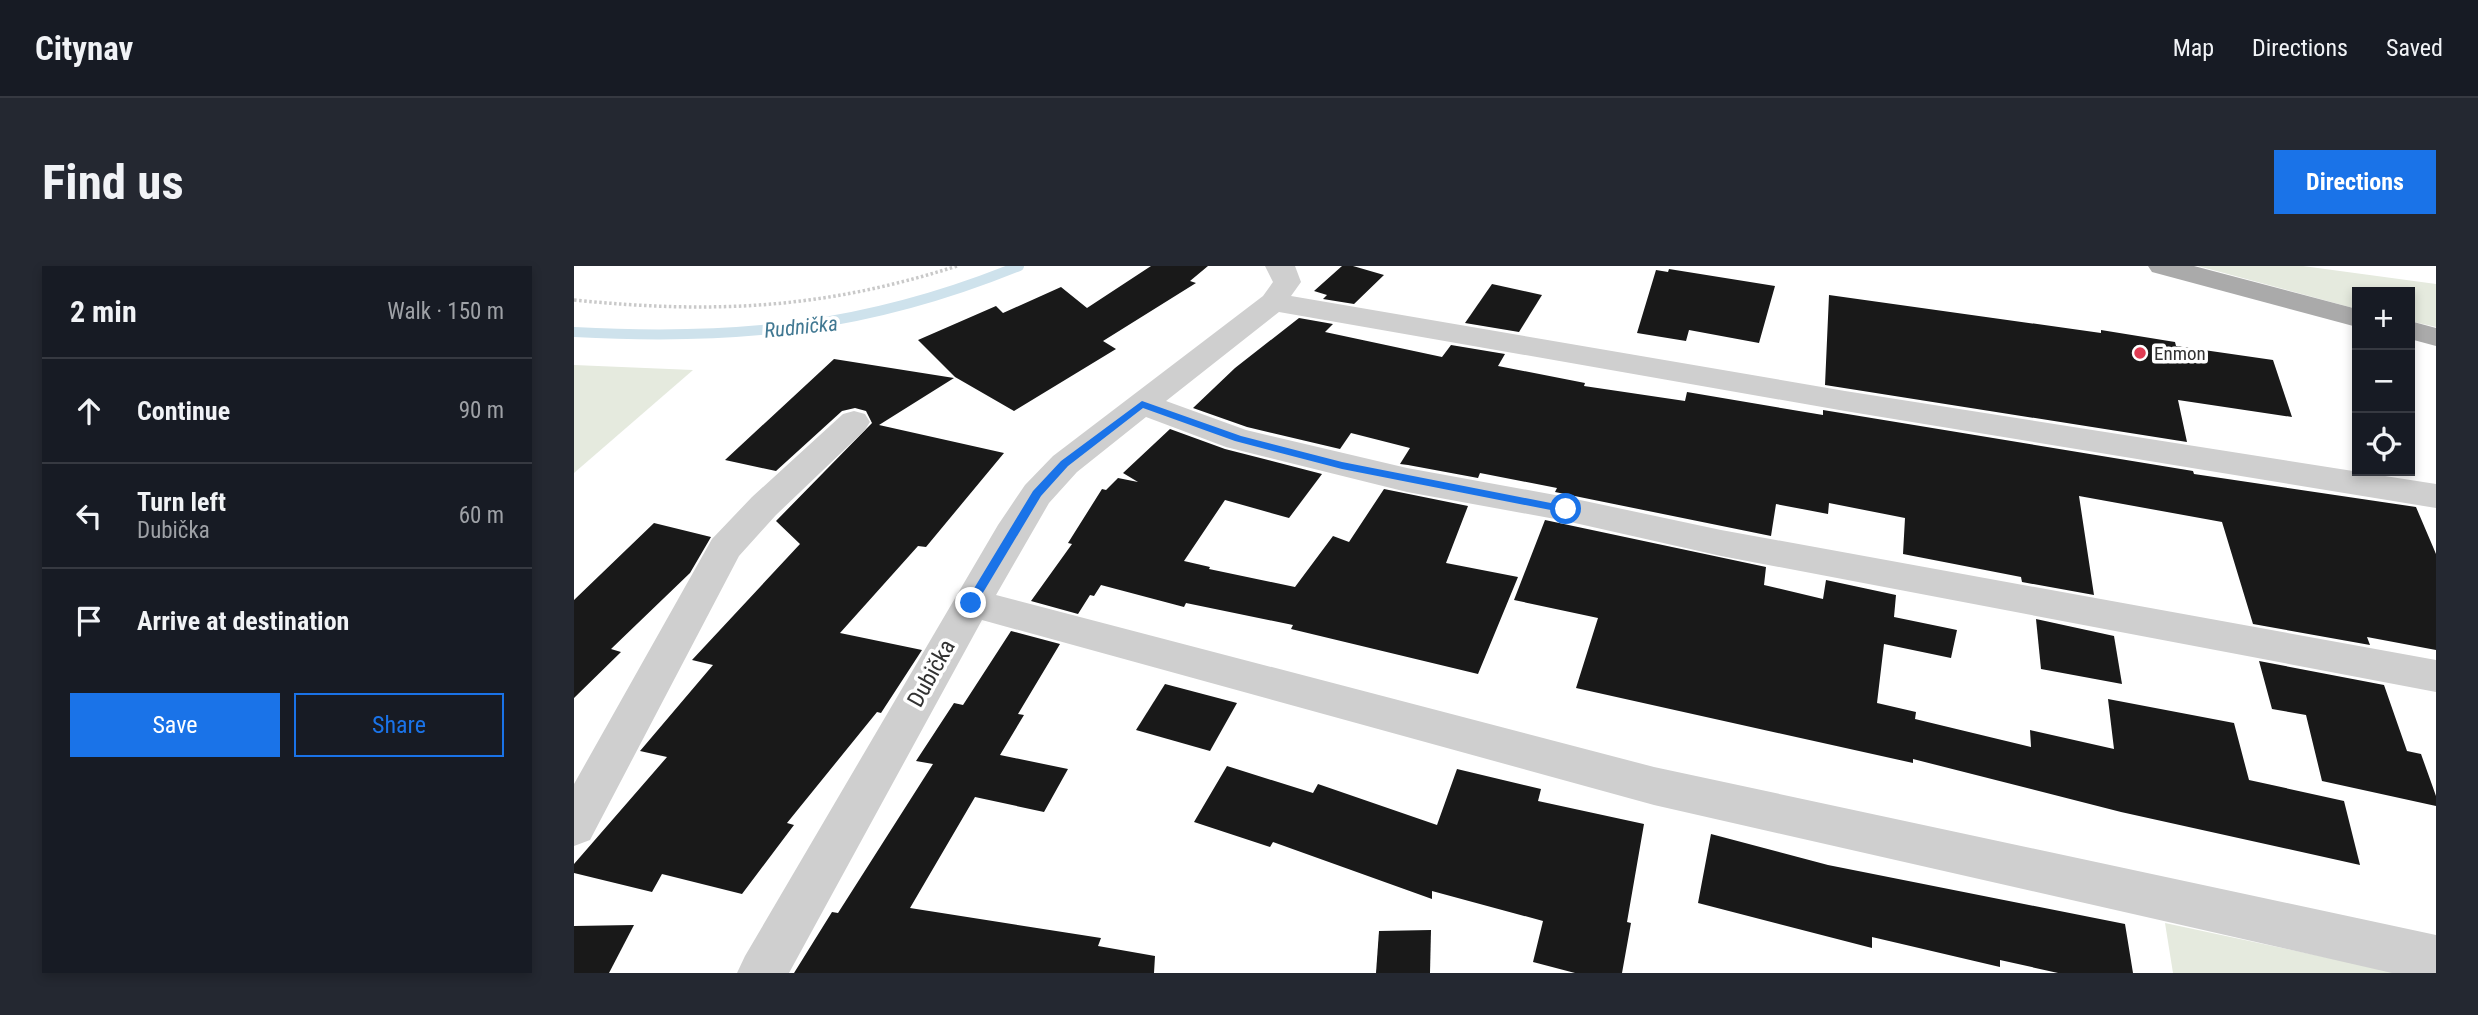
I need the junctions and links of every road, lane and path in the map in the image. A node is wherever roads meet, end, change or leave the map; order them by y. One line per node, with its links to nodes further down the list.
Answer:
1 (957, 266): 4 (path)
2 (2162, 266): 5 (main road)
3 (1276, 284): 8 (street, Dubička); 10 (street)
4 (574, 300)
5 (2352, 317)
6 (2415, 331): 7 (main road)
7 (2436, 337)
8 (1142, 404): 11 (street, Dubička); 12 (street)
9 (854, 422): 13 (street)
10 (2436, 496)
11 (971, 603): 14 (street); 15 (street, Dubička)
12 (2436, 676)
13 (574, 826)
14 (2436, 959)
15 (762, 973)

